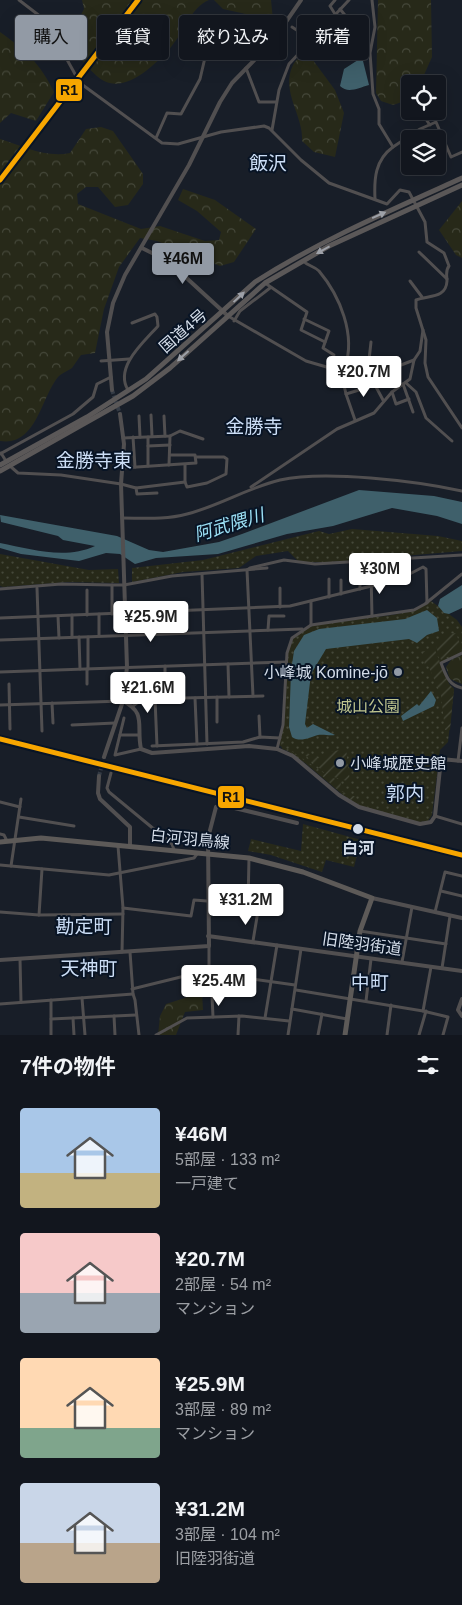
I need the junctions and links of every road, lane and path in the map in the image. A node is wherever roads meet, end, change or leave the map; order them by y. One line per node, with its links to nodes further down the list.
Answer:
1 (19, 0): 18 (street)
2 (301, 0): 13 (street)
3 (335, 0): 7 (street)
4 (349, 0): 6 (street)
5 (372, 0): 20 (street)
6 (340, 9): 7 (street); 8 (street)
7 (335, 14)
8 (345, 15)
9 (292, 27): 10 (street)
10 (297, 30)
11 (297, 56): 14 (street)
12 (204, 60): 18 (street)
13 (246, 68): 14 (street); 19 (street)
14 (276, 102): 17 (street)
15 (426, 120): 16 (street)
16 (430, 125): 20 (street); 21 (street)
17 (272, 130): 19 (street); 24 (street)
18 (156, 138): 19 (street)
19 (204, 138): 26 (street)
20 (393, 147): 24 (street)
21 (462, 152)
22 (462, 178): 25 (highway, 国道4号)
23 (462, 185): 25 (highway, 国道4号)
24 (375, 199): 25 (street)
25 (416, 202): 28 (highway, 国道4号, one-way to 28); 29 (street); 34 (highway, 国道4号, one-way to 25)
26 (142, 248): 34 (street); 42 (street)
27 (419, 252): 29 (street)
28 (303, 261): 31 (highway, 国道4号); 46 (street)
29 (447, 279): 33 (street)
30 (410, 281): 33 (street)
31 (265, 283): 32 (street); 34 (highway, 国道4号)
32 (270, 288): 35 (street); 36 (street)
33 (422, 297): 38 (street)
34 (226, 314): 36 (street); 52 (highway, 国道4号); 77 (highway, 国道4号, one-way to 77)
35 (304, 319): 39 (street); 39 (street)
36 (234, 321): 47 (street)
37 (132, 323): 43 (street)
38 (423, 329): 44 (street); 63 (street)
39 (325, 342): 41 (street)
40 (371, 342): 48 (street)
41 (334, 355)
42 (109, 360): 43 (street); 45 (street); 49 (street)
43 (129, 360): 52 (street)
44 (414, 360): 48 (street); 50 (street)
45 (102, 361)
46 (346, 367): 47 (street); 48 (street)
47 (340, 368): 54 (street)
48 (368, 369)
49 (111, 377): 51 (street); 74 (street)
50 (405, 383): 53 (street); 56 (street); 71 (street)
51 (112, 390)
52 (129, 391): 77 (highway, 国道4号)
53 (392, 392): 55 (street); 56 (street)
54 (346, 394): 55 (street); 62 (street)
55 (384, 400): 62 (street)
56 (409, 400): 57 (street)
57 (413, 412)
58 (120, 414): 69 (street)
59 (151, 415): 68 (street)
60 (139, 416): 67 (street)
61 (164, 416): 64 (street)
62 (355, 420): 88 (street)
63 (462, 428)
64 (165, 436): 65 (street); 68 (street)
65 (170, 436): 70 (street); 72 (street)
66 (133, 437): 67 (street); 69 (street); 82 (street)
67 (140, 437): 68 (street)
68 (150, 437): 73 (street)
69 (123, 438): 83 (street)
70 (203, 439)
71 (452, 441)
72 (170, 445): 73 (street); 75 (street)
73 (148, 446): 81 (street)
74 (1, 453): 77 (street)
75 (170, 455): 76 (street); 79 (street)
76 (196, 457): 80 (street); 85 (street)
77 (8, 464): 78 (highway, 国道4号); 84 (highway, 国道4号); 86 (street)
78 (0, 465)
79 (170, 465): 80 (street); 81 (street)
80 (185, 465): 85 (street)
81 (148, 466): 82 (street)
82 (135, 467): 83 (street)
83 (122, 468): 86 (street)
84 (0, 471)
85 (185, 482): 87 (street)
86 (121, 484): 87 (street); 91 (street)
87 (136, 488): 90 (street)
88 (249, 489): 89 (street); 91 (street)
89 (462, 491)
90 (156, 493)
91 (122, 518): 101 (street)
92 (462, 555): 94 (street)
93 (267, 568): 94 (street)
94 (247, 570): 96 (street); 114 (street)
95 (371, 573): 103 (street)
96 (202, 574): 101 (street); 115 (street)
97 (462, 574): 112 (street)
98 (360, 578): 107 (street)
99 (329, 579): 110 (street)
100 (341, 580): 109 (street)
101 (124, 584): 102 (street); 116 (street)
102 (112, 585): 104 (street); 118 (street)
103 (371, 587): 107 (street); 112 (street); 124 (street)
104 (37, 588): 106 (street); 121 (street)
105 (280, 588): 113 (street)
106 (0, 589)
107 (360, 589): 109 (street)
108 (87, 590): 120 (street)
109 (342, 594): 110 (street)
110 (329, 597): 111 (street)
111 (311, 601): 113 (street); 126 (street)
112 (427, 603): 124 (street)
113 (280, 607): 114 (street)
114 (250, 609): 115 (street); 129 (street)
115 (203, 611): 116 (street); 130 (street)
116 (125, 613): 118 (street); 131 (street)
117 (99, 614): 118 (street); 120 (street); 132 (street)
118 (112, 614)
119 (72, 615): 120 (street); 122 (street); 133 (street)
120 (87, 615)
121 (38, 616): 122 (street); 125 (street); 136 (street)
122 (58, 616): 137 (street)
123 (284, 616): 128 (street)
124 (372, 616): 126 (street)
125 (0, 618)
126 (312, 625): 127 (street)
127 (302, 629): 128 (street); 140 (street)
128 (268, 630): 129 (street)
129 (251, 631): 130 (street); 141 (street)
130 (204, 633): 131 (street); 143 (street)
131 (126, 635): 132 (street); 145 (street)
132 (99, 636): 135 (street)
133 (72, 637): 134 (street); 137 (street)
134 (79, 637): 135 (street); 146 (street)
135 (88, 637): 147 (street)
136 (39, 638): 137 (street); 138 (street); 148 (street)
137 (59, 638)
138 (0, 640)
139 (462, 653): 152 (street)
140 (286, 662): 141 (street); 179 (street)
141 (251, 663): 142 (street); 153 (street)
142 (228, 664): 143 (street); 156 (street)
143 (204, 665): 144 (street); 158 (street)
144 (164, 666): 145 (street); 160 (street)
145 (127, 667): 147 (street); 161 (street)
146 (80, 669): 147 (street); 148 (street)
147 (87, 669): 151 (street)
148 (40, 670): 149 (street); 164 (street)
149 (0, 672)
150 (9, 684): 163 (street)
151 (87, 684)
152 (462, 688)
153 (253, 696): 154 (street); 156 (street)
154 (263, 696)
155 (217, 697): 156 (street); 158 (street); 169 (street)
156 (229, 697)
157 (195, 698): 158 (street); 160 (street); 181 (street)
158 (205, 698): 182 (street)
159 (155, 699): 160 (street); 166 (street); 180 (street)
160 (166, 699)
161 (123, 701): 162 (street); 166 (street); 170 (street)
162 (52, 703): 164 (street); 171 (street)
163 (10, 704): 164 (street); 165 (street); 174 (street)
164 (41, 704): 175 (street)
165 (0, 705)
166 (133, 706): 177 (street)
167 (259, 716): 178 (street)
168 (124, 718): 176 (street)
169 (217, 722)
170 (115, 723): 172 (street); 187 (street)
171 (53, 724)
172 (72, 725)
173 (462, 728): 188 (street)
174 (10, 729)
175 (42, 731)
176 (120, 735): 177 (street); 184 (street)
177 (139, 735): 184 (street)
178 (260, 737): 179 (street); 183 (street)
179 (280, 738): 185 (street)
180 (183, 744): 181 (street); 186 (street)
181 (197, 744): 182 (street)
182 (207, 744): 183 (street)
183 (249, 744): 185 (street); 186 (street)
184 (141, 749): 186 (street)
185 (277, 749): 194 (street)
186 (183, 751)
187 (104, 757)
188 (460, 761): 194 (street)
189 (111, 773): 205 (street)
190 (99, 776): 204 (street)
191 (21, 799): 193 (street)
192 (0, 802): 193 (street)
193 (20, 807): 195 (street)
194 (435, 816): 197 (street)
195 (19, 817): 198 (street); 200 (street)
196 (297, 823): 207 (street)
197 (462, 824)
198 (74, 826)
199 (0, 834): 201 (street)
200 (15, 840): 201 (main road, 白河羽鳥線); 203 (main road, 白河羽鳥線); 210 (street)
201 (7, 841): 202 (main road, 白河羽鳥線)
202 (0, 842)
203 (118, 845): 204 (main road, 白河羽鳥線); 212 (street)
204 (130, 846): 205 (main road, 白河羽鳥線)
205 (174, 850): 206 (main road, 白河羽鳥線)
206 (198, 852): 207 (main road, 白河羽鳥線); 212 (street)
207 (209, 853): 208 (main road, 白河羽鳥線); 217 (street)
208 (249, 858): 216 (main road, 白河羽鳥線); 218 (street)
209 (0, 865): 210 (street)
210 (11, 866): 211 (street)
211 (42, 869): 212 (street); 224 (street)
212 (120, 873): 220 (street)
213 (462, 876): 214 (street)
214 (440, 891): 215 (street); 222 (street)
215 (462, 896)
216 (372, 898): 219 (street); 227 (main road)
217 (209, 901): 218 (street); 220 (street); 228 (street)
218 (248, 904): 230 (street)
219 (412, 907): 222 (street); 229 (street)
220 (123, 908): 223 (street)
221 (0, 912): 224 (street)
222 (435, 912): 225 (street)
223 (122, 914): 224 (street); 235 (street)
224 (39, 915)
225 (450, 916): 226 (street); 231 (street)
226 (462, 918)
227 (360, 932): 229 (street); 237 (main road)
228 (208, 936): 230 (street, 旧陸羽街道); 233 (street)
229 (405, 938): 231 (street); 241 (street)
230 (253, 942): 232 (street, 旧陸羽街道)
231 (446, 944): 243 (street)
232 (277, 945): 234 (street, 旧陸羽街道); 246 (street)
233 (208, 946): 236 (street); 245 (street)
234 (302, 948): 237 (street, 旧陸羽街道); 247 (street)
235 (122, 952): 236 (street); 239 (street)
236 (130, 952): 248 (street)
237 (356, 956): 238 (street, 旧陸羽街道); 252 (main road)
238 (371, 958): 241 (street, 旧陸羽街道); 256 (street)
239 (20, 959): 240 (street); 255 (street)
240 (0, 960)
241 (402, 962): 242 (street, 旧陸羽街道)
242 (431, 966): 243 (street, 旧陸羽街道); 260 (street)
243 (442, 968): 244 (street, 旧陸羽街道)
244 (462, 971)
245 (210, 972): 246 (street); 248 (street); 266 (street)
246 (270, 981): 247 (street); 269 (street)
247 (295, 984): 249 (street)
248 (132, 989): 250 (street)
249 (296, 990): 252 (street); 259 (street)
250 (133, 994): 251 (street); 262 (street)
251 (82, 998): 254 (street); 268 (street)
252 (350, 999): 256 (street); 270 (main road)
253 (462, 999): 265 (street)
254 (51, 1000): 255 (street); 271 (street)
255 (21, 1002): 257 (street)
256 (366, 1002): 258 (street)
257 (0, 1004)
258 (391, 1005): 260 (street); 283 (street)
259 (292, 1009): 261 (street); 272 (street)
260 (424, 1011): 284 (street); 285 (street)
261 (322, 1014): 270 (street); 281 (street)
262 (136, 1015): 263 (street); 277 (street)
263 (114, 1016): 268 (street); 276 (street)
264 (240, 1016): 266 (street); 269 (street); 279 (street)
265 (462, 1016)
266 (213, 1017): 278 (street)
267 (73, 1018): 268 (street); 271 (street); 274 (street)
268 (84, 1018): 275 (street)
269 (265, 1018): 272 (street)
270 (347, 1018): 282 (main road)
271 (51, 1019): 273 (street)
272 (289, 1021): 280 (street)
273 (51, 1035)
274 (74, 1035)
275 (85, 1035)
276 (115, 1035)
277 (139, 1035)
278 (156, 1035)
279 (238, 1035)
280 (288, 1035)
281 (318, 1035)
282 (345, 1035)
283 (388, 1035)
284 (420, 1035)
285 (443, 1035)

